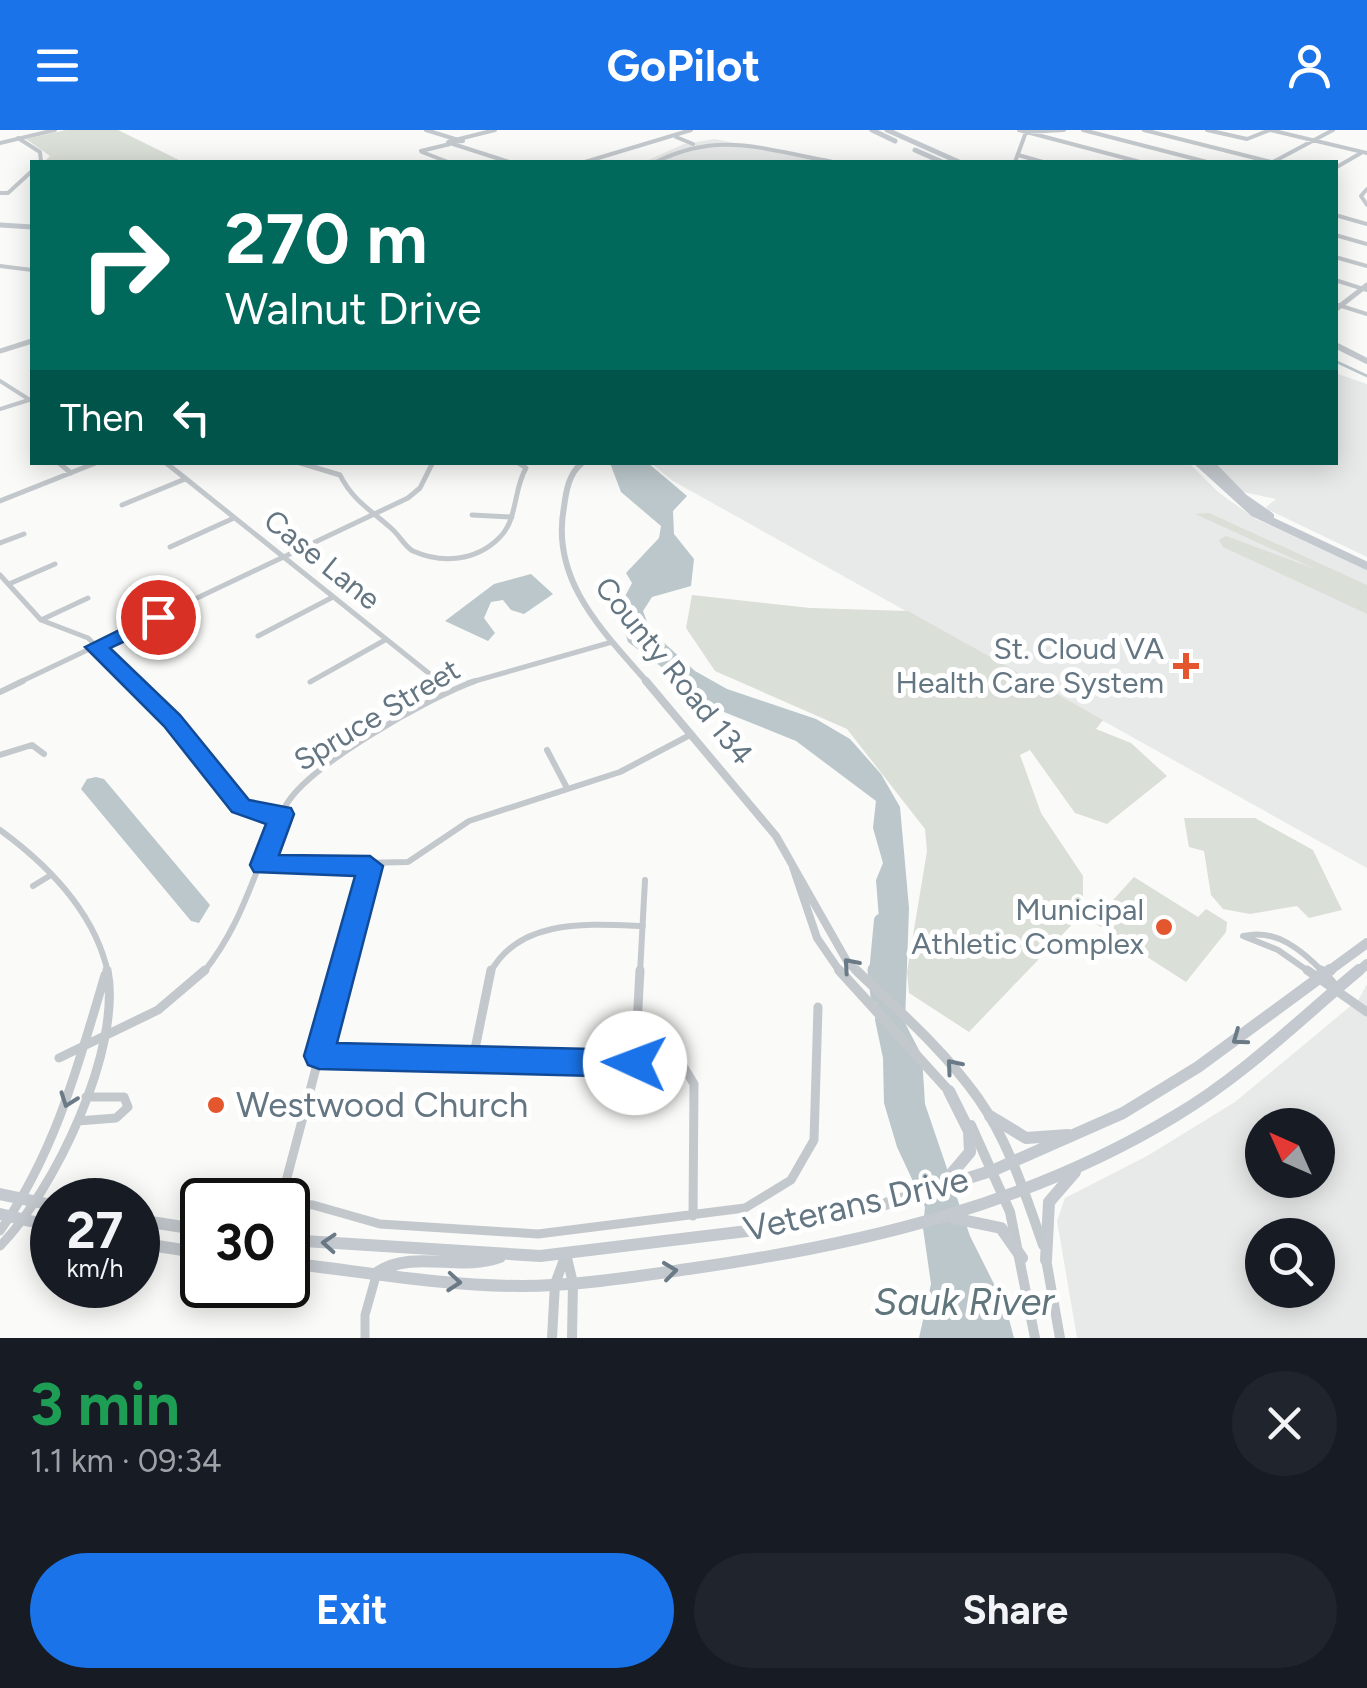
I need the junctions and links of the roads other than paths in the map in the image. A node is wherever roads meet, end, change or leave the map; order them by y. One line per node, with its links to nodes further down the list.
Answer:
1 (54, 130): 17 (street)
2 (694, 130): 15 (street); 16 (street)
3 (871, 130): 23 (highway)
4 (889, 130): 23 (highway)
5 (1019, 130): 14 (street)
6 (1064, 130): 14 (street)
7 (1083, 130): 37 (street)
8 (1144, 130): 38 (street)
9 (1206, 130): 10 (street)
10 (1270, 130): 18 (street)
11 (1333, 130): 18 (street)
12 (428, 131): 19 (street)
13 (492, 131): 19 (street)
14 (1026, 132): 25 (street); 36 (street)
15 (675, 135): 16 (street); 22 (street); 29 (street)
16 (686, 135): 20 (street)
17 (18, 138): 21 (street); 26 (street)
18 (1314, 140): 24 (street); 39 (street)
19 (455, 142): 27 (street); 28 (street)
20 (700, 142): 22 (street); 31 (street)
21 (0, 143)
22 (693, 144): 30 (street)
23 (926, 152): 32 (highway); 33 (highway)
24 (1364, 153): 40 (street)
25 (1018, 155): 34 (street); 35 (street)
26 (40, 160)
27 (443, 160)
28 (505, 160)
29 (595, 160)
30 (660, 160)
31 (814, 160)
32 (939, 160)
33 (951, 160)
34 (1017, 160)
35 (1036, 160)
36 (1132, 160)
37 (1199, 160)
38 (1264, 160)
39 (1276, 160)
40 (1338, 166)
41 (30, 173): 43 (street)
42 (1367, 189): 44 (street)
43 (0, 194)
44 (1367, 206)
45 (1338, 216): 47 (street)
46 (1367, 216): 47 (street)
47 (1358, 222): 49 (street)
48 (0, 224): 50 (main road)
49 (1367, 224)
50 (30, 225)
51 (1338, 235): 52 (street)
52 (1367, 244)
53 (1338, 258): 55 (street)
54 (0, 266): 56 (street)
55 (1367, 266)
56 (30, 270)
57 (1338, 281): 58 (street)
58 (1365, 288): 59 (street)
59 (1338, 305)
60 (1338, 307): 61 (street)
61 (1367, 314)
62 (30, 342): 63 (street)
63 (0, 351)
64 (1338, 351): 66 (highway)
65 (1338, 352): 66 (highway)
66 (1367, 364)
67 (0, 381): 68 (street)
68 (30, 398)
69 (30, 399): 70 (street)
70 (0, 409)
71 (61, 465): 81 (street)
72 (90, 465): 81 (street)
73 (169, 465): 82 (street, Case Lane)
74 (307, 465): 87 (street)
75 (431, 465): 87 (street)
76 (522, 465): 89 (street)
77 (567, 465): 83 (street, County Road 134)
78 (580, 465): 83 (street, County Road 134)
79 (1201, 465): 85 (main road)
80 (1212, 465): 85 (main road)
81 (70, 473): 84 (street)
82 (186, 479): 86 (street); 90 (street, Case Lane)
83 (565, 495): 106 (street, County Road 134)
84 (0, 501)
85 (1246, 504): 96 (main road)
86 (122, 505)
87 (374, 515): 94 (street); 95 (street)
88 (472, 515): 89 (street)
89 (512, 517): 95 (street)
90 (234, 518): 93 (street); 94 (street, Case Lane)
91 (24, 534): 92 (street)
92 (0, 544)
93 (170, 547)
94 (284, 558): 102 (street, Case Lane); 107 (street)
95 (450, 560): 98 (street)
96 (1367, 563)
97 (55, 564): 100 (street)
98 (448, 569)
99 (0, 575): 100 (street)
100 (9, 584): 103 (street)
101 (88, 598): 103 (street)
102 (333, 598): 104 (street); 105 (street, Case Lane)
103 (42, 620): 107 (street)
104 (258, 636)
105 (386, 640): 108 (street); 109 (street, Case Lane)
106 (612, 642): 109 (street, Spruce Street); 111 (street, County Road 134)
107 (96, 647): 110 (street); 116 (street)
108 (310, 682)
109 (450, 690): 116 (street, Spruce Street)
110 (0, 692)
111 (690, 735): 115 (street); 118 (street, County Road 134)
112 (547, 750): 115 (street)
113 (0, 754): 114 (street)
114 (44, 754)
115 (567, 788): 120 (street)
116 (282, 814): 119 (street, Spruce Street)
117 (0, 830): 121 (street)
118 (792, 862): 138 (street, County Road 134); 140 (street, County Road 134, one-way to 118)
119 (263, 865): 120 (street); 132 (street, Spruce Street)
120 (370, 866): 134 (street)
121 (52, 875): 123 (street); 127 (street)
122 (645, 880): 124 (street)
123 (33, 886)
124 (643, 926): 136 (street); 137 (street)
125 (1367, 943): 128 (main road, Veterans Drive)
126 (1367, 964): 129 (main road, Veterans Drive)
127 (106, 973): 132 (street); 133 (street)
128 (1321, 977): 128 (street); 129 (street); 142 (main road, Veterans Drive, one-way to 142)
129 (1336, 988): 131 (street); 143 (main road, Veterans Drive)
130 (818, 1007): 156 (street)
131 (1367, 1012)
132 (102, 1040): 133 (street, Spruce Street); 139 (street)
133 (85, 1047): 135 (street, Spruce Street); 152 (street, one-way to 152)
134 (319, 1056): 136 (street); 148 (street)
135 (60, 1058)
136 (474, 1059): 137 (street)
137 (635, 1063): 156 (street)
138 (949, 1091): 145 (street, County Road 134); 146 (main road)
139 (86, 1097): 141 (street); 141 (street)
140 (990, 1116): 142 (main road); 144 (street, County Road 134)
141 (78, 1120): 147 (street)
142 (1090, 1130): 144 (main road, Veterans Drive)
143 (1094, 1159): 149 (main road, Veterans Drive); 168 (main road)
144 (1014, 1162): 145 (main road, Veterans Drive); 149 (street, County Road 134)
145 (994, 1170): 146 (main road, Veterans Drive); 151 (street, County Road 134)
146 (963, 1176): 165 (main road, Veterans Drive)
147 (56, 1178)
148 (290, 1178)
149 (1026, 1190): 151 (main road, Veterans Drive); 168 (street, County Road 134)
150 (0, 1194): 152 (main road)
151 (1006, 1198): 158 (main road, Veterans Drive); 167 (street, County Road 134)
152 (24, 1199): 153 (main road); 155 (street)
153 (30, 1200)
154 (310, 1204): 156 (street)
155 (6, 1215): 159 (main road); 162 (street)
156 (694, 1216)
157 (30, 1217): 159 (street)
158 (946, 1217): 161 (main road); 171 (main road, Veterans Drive, one-way to 158)
159 (26, 1220): 160 (main road); 164 (street)
160 (30, 1221)
161 (984, 1222): 167 (main road)
162 (0, 1230)
163 (310, 1242): 166 (main road, Veterans Drive, one-way to 163)
164 (0, 1246)
165 (566, 1254): 166 (main road, Veterans Drive); 171 (street); 172 (street)
166 (503, 1255): 170 (main road)
167 (1022, 1258): 176 (street, County Road 134)
168 (1046, 1260): 177 (street, County Road 134)
169 (310, 1264): 170 (main road, Veterans Drive)
170 (378, 1272): 172 (main road, Veterans Drive, one-way to 172); 173 (street)
171 (573, 1283): 172 (main road, Veterans Drive); 175 (street)
172 (555, 1284): 174 (street)
173 (365, 1338)
174 (552, 1338)
175 (572, 1338)
176 (1035, 1338)
177 (1060, 1338)

